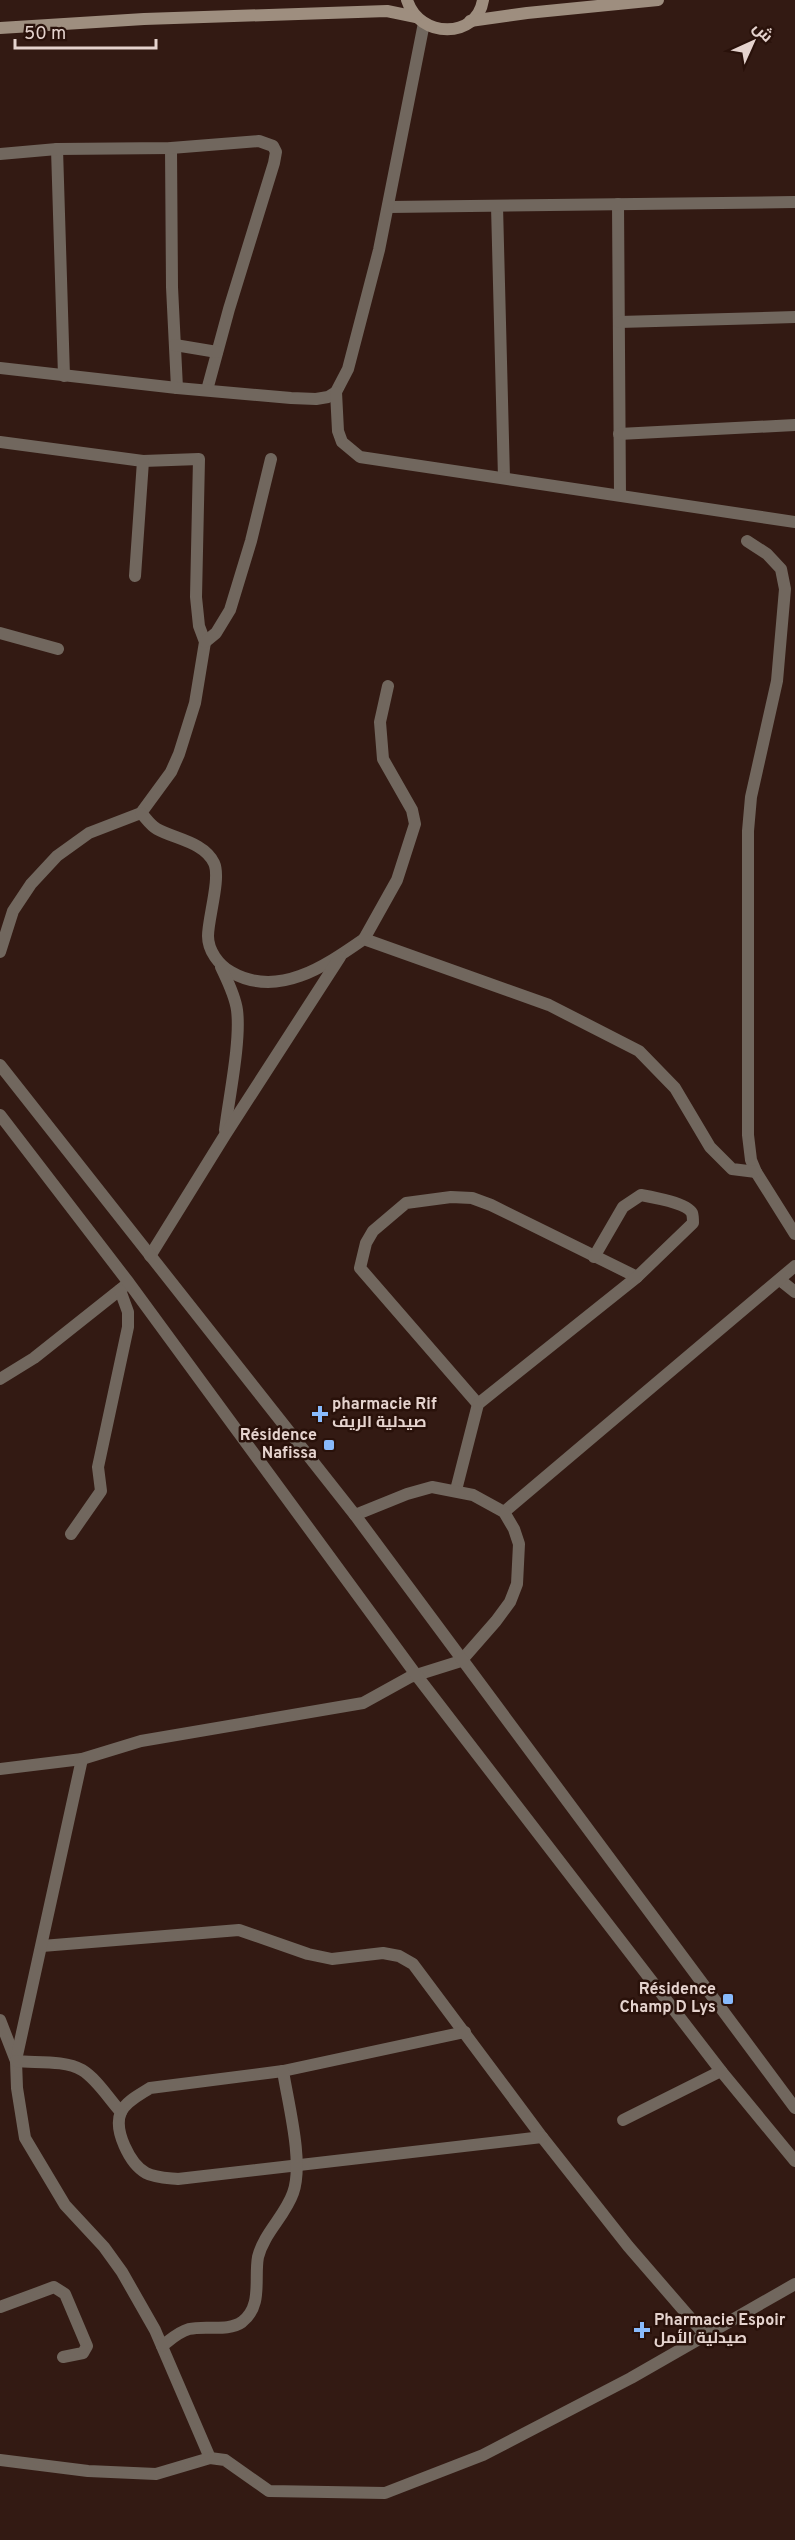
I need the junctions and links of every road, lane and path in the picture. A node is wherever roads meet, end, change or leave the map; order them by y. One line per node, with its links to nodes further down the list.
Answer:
1 (407, 0): 4 (main road)
2 (483, 0): 5 (main road)
3 (658, 0): 5 (main road)
4 (420, 20): 5 (main road); 6 (main road); 13 (street)
5 (470, 21)
6 (0, 28)
7 (171, 148): 8 (street); 16 (street); 17 (street)
8 (57, 149): 9 (street); 19 (street)
9 (0, 154)
10 (795, 202): 11 (street)
11 (618, 204): 12 (street); 15 (street)
12 (497, 206): 13 (street); 28 (street)
13 (389, 207): 22 (street)
14 (795, 318): 15 (street)
15 (619, 322): 24 (street)
16 (175, 345): 17 (street); 20 (street)
17 (217, 352): 21 (street)
18 (0, 368): 19 (street)
19 (64, 376): 20 (street)
20 (177, 388): 21 (street)
21 (207, 390): 22 (street)
22 (336, 392): 28 (street)
23 (795, 426): 24 (street)
24 (620, 434): 29 (street)
25 (0, 442): 27 (street)
26 (271, 459): 34 (street)
27 (143, 461): 32 (street); 34 (street)
28 (504, 478): 29 (street)
29 (620, 495): 30 (street)
30 (795, 522)
31 (747, 541): 45 (street)
32 (135, 576)
33 (0, 633): 35 (street)
34 (205, 642): 37 (street)
35 (58, 649)
36 (388, 686): 38 (street)
37 (141, 813): 39 (street); 41 (street)
38 (364, 939): 40 (street); 45 (street)
39 (0, 952)
40 (341, 956): 41 (street); 44 (street)
41 (221, 967): 44 (street)
42 (0, 1065): 47 (street)
43 (0, 1115): 52 (street)
44 (225, 1135): 47 (street)
45 (756, 1172): 46 (street)
46 (795, 1234)
47 (150, 1256): 58 (street)
48 (594, 1257): 50 (street); 50 (street); 55 (street)
49 (795, 1266): 51 (street)
50 (638, 1277): 55 (street)
51 (780, 1280): 53 (street); 57 (street)
52 (125, 1287): 54 (street); 59 (street); 61 (street)
53 (795, 1292)
54 (0, 1379)
55 (478, 1404): 56 (street)
56 (456, 1490): 57 (street); 58 (street)
57 (504, 1512): 60 (street)
58 (355, 1515): 60 (street)
59 (70, 1534)
60 (461, 1661): 61 (street); 70 (street)
61 (417, 1676): 62 (street); 69 (street)
62 (82, 1759): 63 (street); 64 (street)
63 (0, 1769)
64 (42, 1946): 66 (street); 67 (street)
65 (0, 2020): 67 (street)
66 (465, 2032): 68 (street); 73 (street)
67 (16, 2061): 71 (street); 79 (street)
68 (283, 2071): 71 (street); 75 (street)
69 (722, 2071): 72 (street); 74 (street)
70 (795, 2108)
71 (121, 2112): 75 (street)
72 (623, 2120)
73 (542, 2137): 75 (street); 78 (street)
74 (795, 2162)
75 (297, 2165): 79 (street)
76 (795, 2284): 78 (street)
77 (0, 2307): 80 (street)
78 (705, 2335): 81 (street)
79 (162, 2346): 81 (street)
80 (63, 2357)
81 (210, 2458): 82 (street)
82 (0, 2460)

